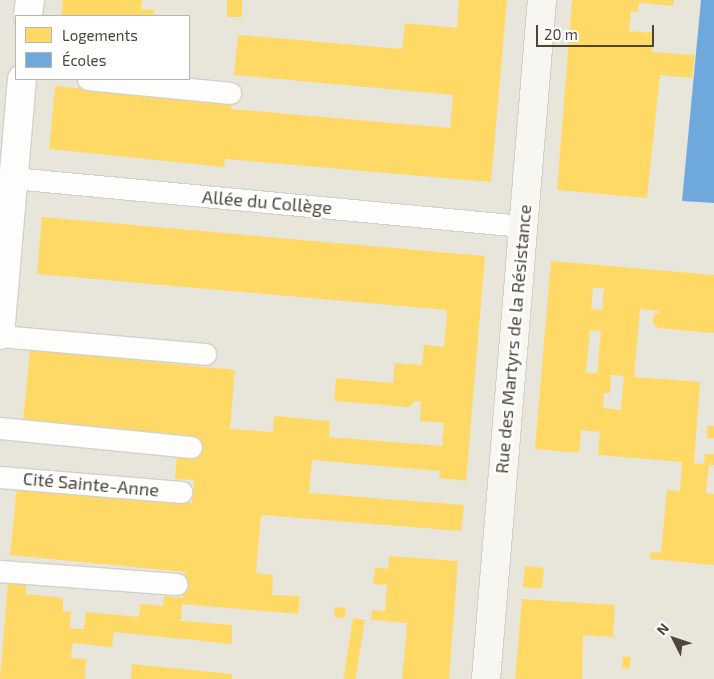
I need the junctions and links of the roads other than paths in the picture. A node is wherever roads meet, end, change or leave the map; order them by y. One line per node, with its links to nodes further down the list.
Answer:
1 (30, 0): 3 (street)
2 (542, 0): 8 (street, Rue des Martyrs de la Résistance)
3 (28, 15)
4 (22, 80): 7 (street)
5 (99, 80): 6 (lane)
6 (230, 92)
7 (13, 178): 8 (lane, Allée du Collège); 9 (street)
8 (522, 226): 17 (street, Rue des Martyrs de la Résistance)
9 (0, 336): 10 (lane)
10 (205, 354)
11 (0, 428): 12 (lane)
12 (191, 447)
13 (0, 477): 14 (lane, Cité Sainte-Anne)
14 (181, 492)
15 (0, 571): 16 (lane)
16 (177, 584)
17 (486, 679)

